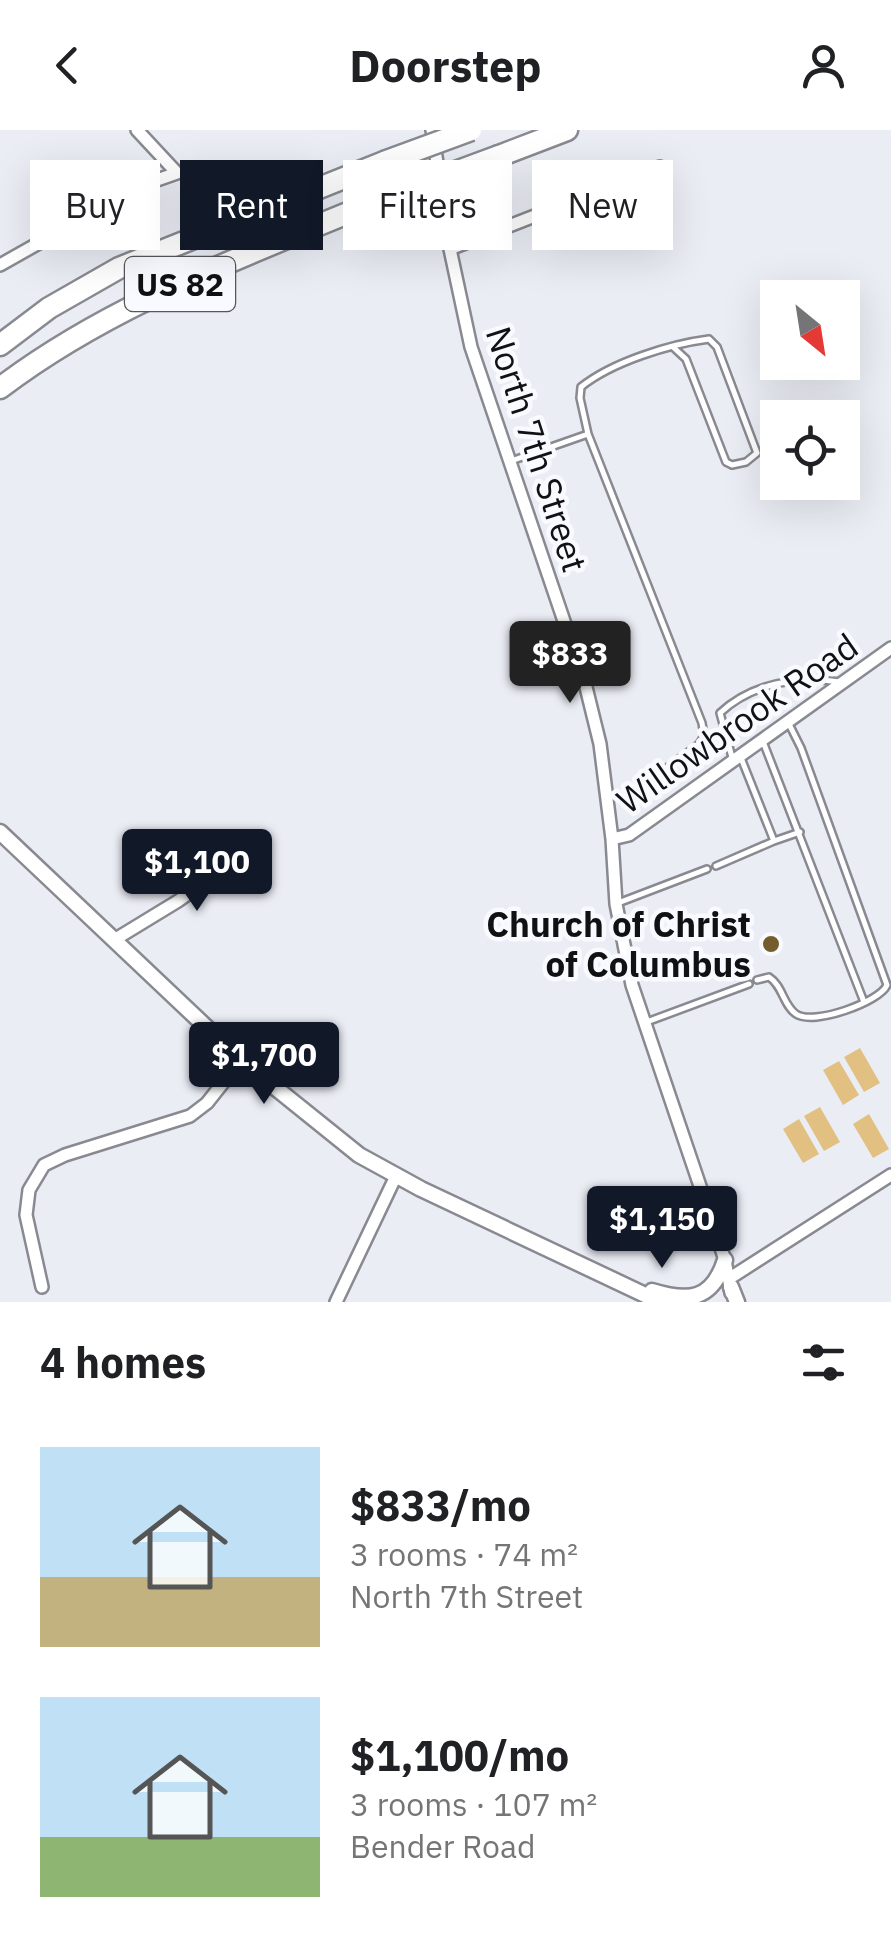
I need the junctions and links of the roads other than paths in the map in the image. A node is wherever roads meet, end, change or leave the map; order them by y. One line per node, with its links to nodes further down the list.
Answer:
1 (137, 130): 7 (street)
2 (432, 130): 5 (street, North 7th Street)
3 (472, 130): 8 (highway, US 82, bridge)
4 (568, 130): 10 (highway, US 82, bridge)
5 (437, 160)
6 (450, 250): 12 (street, North 7th Street)
7 (0, 265)
8 (0, 345)
9 (672, 347): 9 (lane); 11 (lane)
10 (0, 388)
11 (588, 434): 12 (lane); 18 (lane)
12 (508, 462): 21 (street, North 7th Street)
13 (891, 648): 14 (street, Willowbrook Road)
14 (842, 683): 15 (street, Willowbrook Road); 17 (lane)
15 (787, 722): 16 (street, Willowbrook Road); 30 (lane)
16 (762, 740): 17 (street, Willowbrook Road); 20 (lane)
17 (736, 758): 21 (street, Willowbrook Road); 22 (lane)
18 (634, 792)
19 (0, 832): 27 (street)
20 (800, 832): 22 (lane); 30 (lane)
21 (612, 840): 26 (street, North 7th Street)
22 (774, 841): 24 (lane)
23 (253, 848): 27 (street)
24 (716, 866)
25 (706, 869): 26 (lane)
26 (616, 904): 31 (street, North 7th Street)
27 (114, 940): 32 (street)
28 (758, 980): 30 (lane)
29 (749, 984): 31 (lane)
30 (864, 1002)
31 (643, 1023): 35 (street, North 7th Street)
32 (241, 1060): 34 (street); 37 (street)
33 (891, 1175): 38 (street)
34 (396, 1176): 36 (street); 39 (street)
35 (725, 1260): 36 (street); 38 (street, North 7th Street)
36 (603, 1276): 40 (street)
37 (42, 1287)
38 (732, 1292)
39 (336, 1302)
40 (660, 1302)

